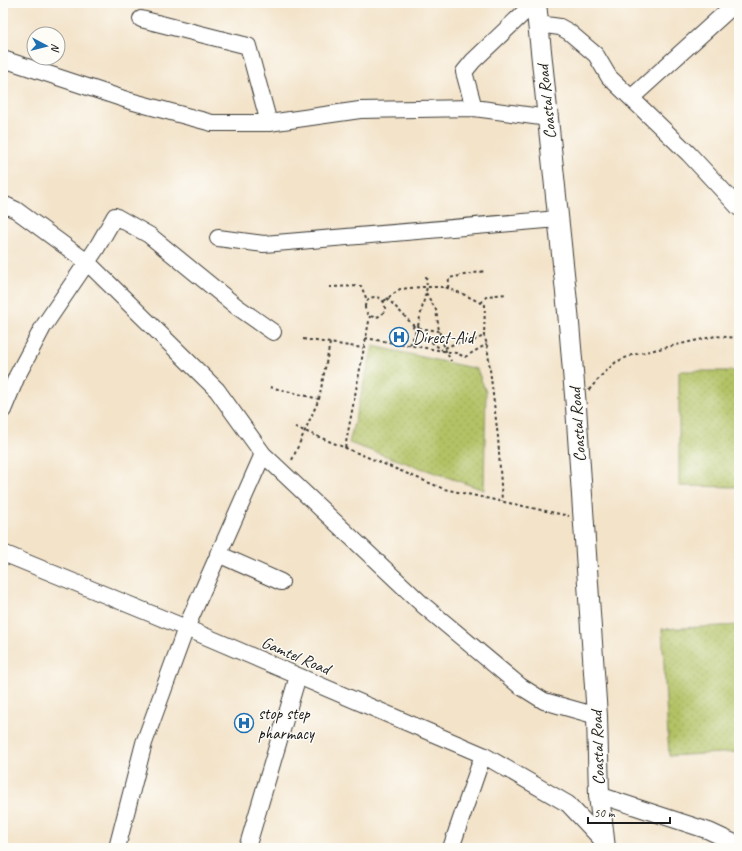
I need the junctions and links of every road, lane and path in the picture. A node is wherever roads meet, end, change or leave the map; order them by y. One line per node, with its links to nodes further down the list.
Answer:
1 (535, 3): 4 (main road, Coastal Road); 7 (street)
2 (736, 3): 6 (street)
3 (141, 19): 9 (street)
4 (538, 24): 6 (street); 8 (main road, Coastal Road)
5 (3, 59): 9 (street)
6 (631, 98): 11 (street)
7 (474, 108): 8 (street); 9 (street)
8 (548, 118): 12 (main road, Coastal Road)
9 (269, 123)
10 (3, 204): 14 (street)
11 (739, 208)
12 (558, 220): 13 (street); 47 (main road, Coastal Road)
13 (218, 238)
14 (88, 262): 30 (street); 48 (street); 52 (street)
15 (485, 271): 19 (path)
16 (426, 276): 18 (path)
17 (329, 287): 23 (path)
18 (427, 287): 19 (path); 20 (path); 22 (path)
19 (448, 288): 25 (path)
20 (426, 293): 28 (path); 29 (path)
21 (506, 294): 25 (path)
22 (387, 298): 24 (path); 27 (path)
23 (367, 300): 24 (path); 26 (path)
24 (384, 301): 26 (path)
25 (481, 303): 31 (path)
26 (370, 316): 32 (path)
27 (414, 326): 28 (path); 28 (path)
28 (418, 329): 29 (path); 39 (path); 42 (path)
29 (439, 331): 41 (path)
30 (273, 332)
31 (484, 336): 37 (path); 38 (path)
32 (366, 338): 39 (path); 40 (path)
33 (457, 338): 37 (path)
34 (739, 338): 47 (path)
35 (303, 339): 36 (path)
36 (330, 343): 40 (path); 46 (path)
37 (456, 343): 41 (path)
38 (487, 344): 43 (path); 54 (path)
39 (410, 345): 42 (path)
40 (363, 348): 51 (path)
41 (445, 348): 43 (path)
42 (443, 351): 43 (path)
43 (446, 351): 44 (path)
44 (451, 361)
45 (270, 387): 46 (path)
46 (320, 399): 50 (path)
47 (576, 407): 55 (main road, Coastal Road)
48 (3, 410)
49 (295, 428): 50 (path)
50 (305, 432): 51 (path); 53 (path)
51 (345, 448): 54 (path)
52 (263, 454): 56 (street); 61 (street)
53 (292, 460)
54 (502, 501): 55 (path)
55 (583, 520): 61 (main road, Coastal Road)
56 (218, 554): 58 (street); 59 (street)
57 (4, 559): 59 (street, Gamtel Road)
58 (281, 582)
59 (186, 628): 60 (street, Gamtel Road); 66 (street)
60 (298, 676): 62 (street, Gamtel Road); 67 (street)
61 (597, 716): 63 (main road, Coastal Road)
62 (484, 754): 64 (street, Gamtel Road); 68 (street)
63 (599, 795): 64 (main road, Coastal Road); 65 (street)
64 (604, 845)
65 (739, 845)
66 (117, 848)
67 (247, 848)
68 (451, 848)

